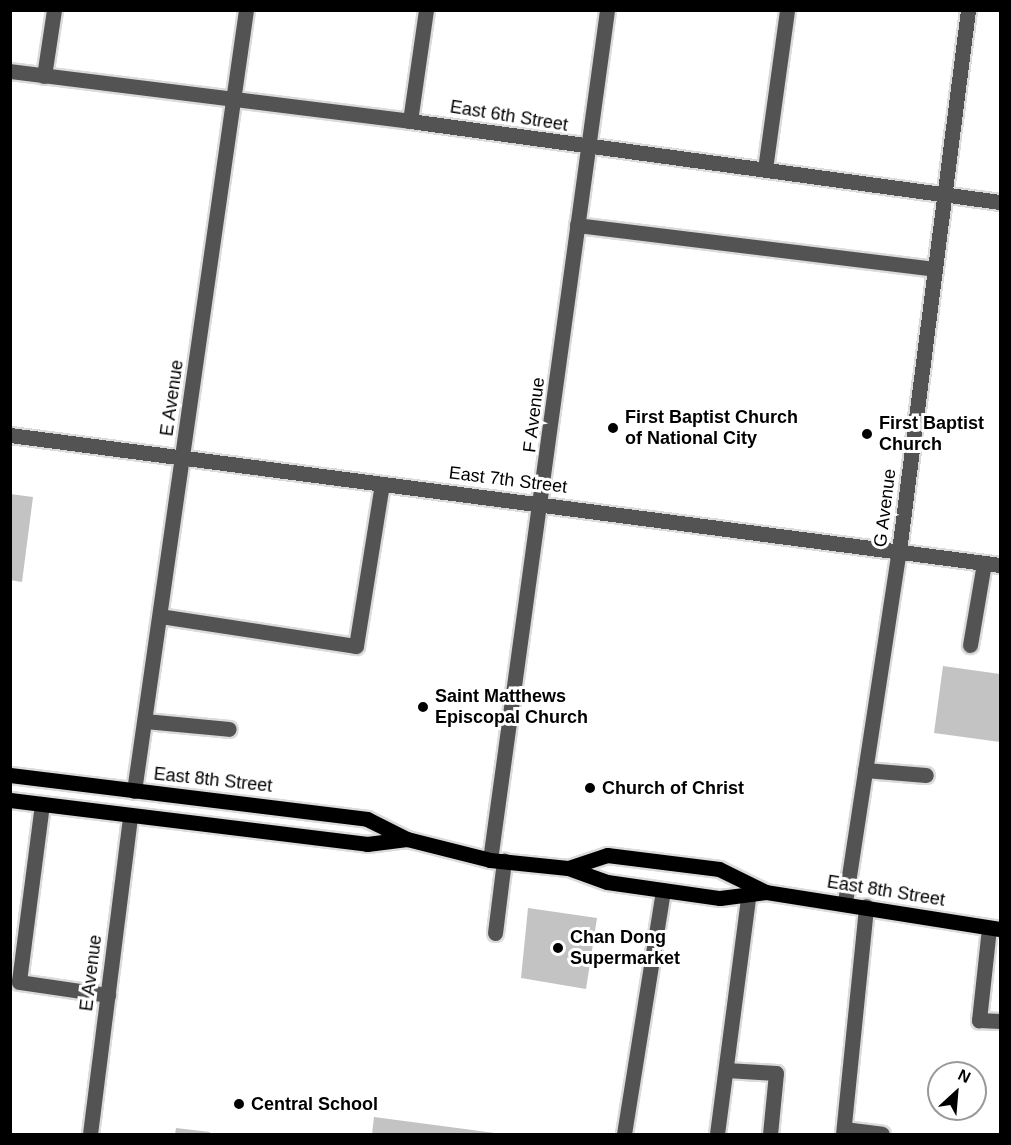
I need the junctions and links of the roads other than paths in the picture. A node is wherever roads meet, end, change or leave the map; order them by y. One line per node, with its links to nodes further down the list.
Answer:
1 (54, 10): 8 (street)
2 (246, 10): 9 (street, E Avenue)
3 (426, 10): 10 (street)
4 (607, 10): 11 (street, F Avenue)
5 (787, 10): 12 (street)
6 (968, 10): 13 (street, G Avenue)
7 (10, 71): 8 (street, East 6th Street)
8 (44, 76): 9 (street, East 6th Street)
9 (235, 101): 10 (street, East 6th Street); 18 (street, E Avenue)
10 (410, 121): 11 (street, East 6th Street)
11 (587, 147): 12 (street, East 6th Street); 15 (street, F Avenue)
12 (765, 169): 13 (street, East 6th Street)
13 (942, 195): 14 (street, East 6th Street); 16 (street, G Avenue)
14 (1000, 202)
15 (578, 225): 16 (street); 20 (street, F Avenue)
16 (933, 270): 21 (street, G Avenue)
17 (10, 435): 18 (street, East 7th Street)
18 (182, 459): 19 (street, East 7th Street); 24 (street, E Avenue)
19 (382, 484): 20 (street, East 7th Street); 24 (street)
20 (542, 503): 21 (street, East 7th Street); 36 (street, F Avenue)
21 (899, 551): 22 (street, East 7th Street); 28 (street, G Avenue)
22 (984, 562): 23 (street, East 7th Street); 25 (street)
23 (1000, 565)
24 (160, 616): 26 (street, E Avenue)
25 (970, 645)
26 (145, 721): 27 (street); 31 (street, E Avenue)
27 (229, 729)
28 (866, 770): 30 (street); 41 (street, G Avenue)
29 (10, 775): 31 (main road, East 8th Street)
30 (926, 775)
31 (134, 791): 35 (main road, East 8th Street)
32 (10, 800): 33 (main road, East 8th Street)
33 (42, 804): 34 (main road, East 8th Street); 45 (street)
34 (130, 816): 35 (main road, East 8th Street); 45 (street, E Avenue)
35 (406, 839): 36 (main road, East 8th Street)
36 (497, 860): 37 (main road, East 8th Street); 44 (street, F Avenue)
37 (568, 868): 38 (main road, East 8th Street); 39 (main road, East 8th Street)
38 (663, 890): 40 (main road, East 8th Street); 50 (street)
39 (766, 892): 40 (main road, East 8th Street); 41 (main road, East 8th Street)
40 (748, 897): 47 (street)
41 (845, 903): 42 (main road, East 8th Street)
42 (866, 906): 43 (main road, East 8th Street); 48 (street)
43 (995, 929): 46 (street)
44 (495, 933)
45 (108, 995): 49 (street, E Avenue)
46 (1000, 1020)
47 (726, 1070): 51 (street); 52 (street)
48 (844, 1132): 53 (street)
49 (90, 1134)
50 (624, 1134)
51 (717, 1134)
52 (770, 1134)
53 (882, 1134)

